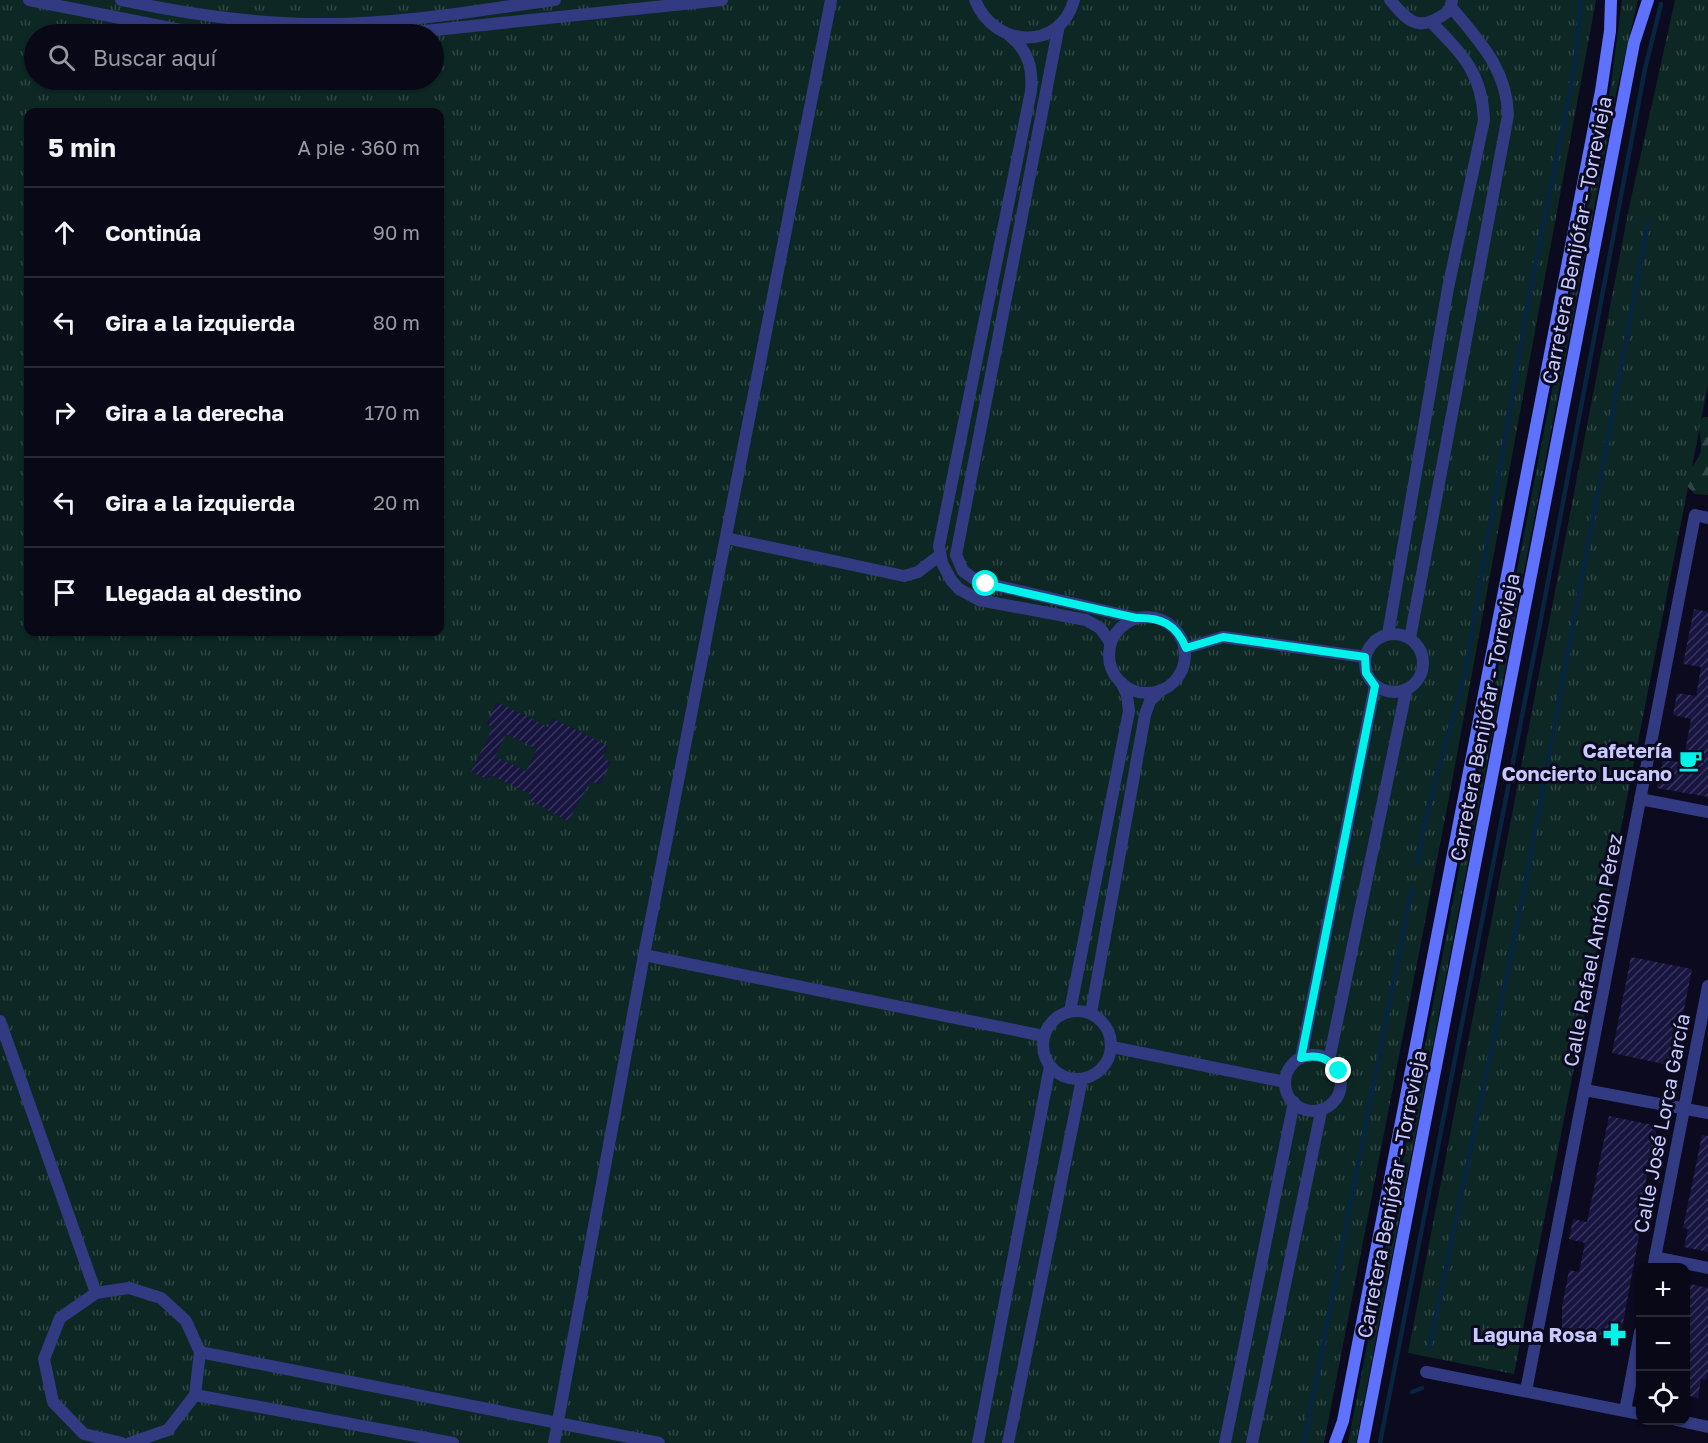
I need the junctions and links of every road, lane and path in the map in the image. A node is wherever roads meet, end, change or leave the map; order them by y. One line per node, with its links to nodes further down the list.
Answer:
1 (29, 0): 13 (street)
2 (121, 0): 3 (street)
3 (555, 0)
4 (722, 0): 15 (street)
5 (831, 0): 18 (street)
6 (975, 0): 16 (street)
7 (1074, 0): 14 (street)
8 (1390, 0): 12 (street)
9 (1611, 0): 71 (main road, Carretera Benijófar - Torrevieja)
10 (1648, 0): 72 (main road, Carretera Benijófar - Torrevieja)
11 (1451, 4): 12 (street); 22 (street)
12 (1432, 23): 21 (street)
13 (151, 24)
14 (1059, 25): 16 (street); 20 (street)
15 (444, 29)
16 (1010, 36): 19 (street)
17 (1708, 518): 30 (street, Calle Rafael Antón Pérez)
18 (726, 538): 19 (street); 32 (street)
19 (940, 555): 23 (street)
20 (1136, 618): 23 (street); 24 (street)
21 (1388, 634): 22 (street); 25 (street)
22 (1410, 638): 29 (street)
23 (1110, 642): 26 (street)
24 (1186, 648): 25 (street); 28 (street)
25 (1365, 657): 27 (street)
26 (1121, 682): 28 (street); 34 (street)
27 (1375, 686): 29 (street); 39 (street)
28 (1161, 690): 35 (street)
29 (1406, 691): 40 (street)
30 (1640, 799): 31 (street); 44 (street, Calle Rafael Antón Pérez)
31 (1708, 812)
32 (644, 955): 37 (street); 59 (street)
33 (1708, 986): 46 (street, Calle José Lorca García)
34 (1070, 1011): 35 (street); 37 (street)
35 (1091, 1013): 38 (street)
36 (0, 1021): 51 (street)
37 (1044, 1036): 41 (street)
38 (1112, 1047): 42 (street); 43 (street)
39 (1301, 1058): 40 (street); 43 (street)
40 (1329, 1060): 47 (street)
41 (1050, 1066): 42 (street); 67 (street)
42 (1082, 1078): 68 (street)
43 (1285, 1082): 45 (street)
44 (1585, 1090): 46 (street); 55 (street, Calle Rafael Antón Pérez)
45 (1294, 1102): 47 (street); 69 (street)
46 (1684, 1108): 48 (street); 49 (street, Calle José Lorca García)
47 (1321, 1112): 70 (street)
48 (1708, 1113)
49 (1654, 1262): 50 (street)
50 (1708, 1268)
51 (96, 1293): 52 (street); 62 (street)
52 (200, 1352): 56 (street); 59 (street)
53 (1636, 1357): 57 (street)
54 (1426, 1372): 55 (street)
55 (1526, 1391): 57 (street)
56 (195, 1395): 63 (street); 64 (street)
57 (1625, 1411): 58 (street)
58 (1636, 1413)
59 (558, 1421): 65 (street); 66 (street)
60 (1690, 1423): 61 (street)
61 (1708, 1427)
62 (122, 1443)
63 (130, 1443)
64 (453, 1443)
65 (554, 1443)
66 (659, 1443)
67 (978, 1443)
68 (1008, 1443)
69 (1225, 1443)
70 (1252, 1443)
71 (1335, 1443)
72 (1363, 1443)

